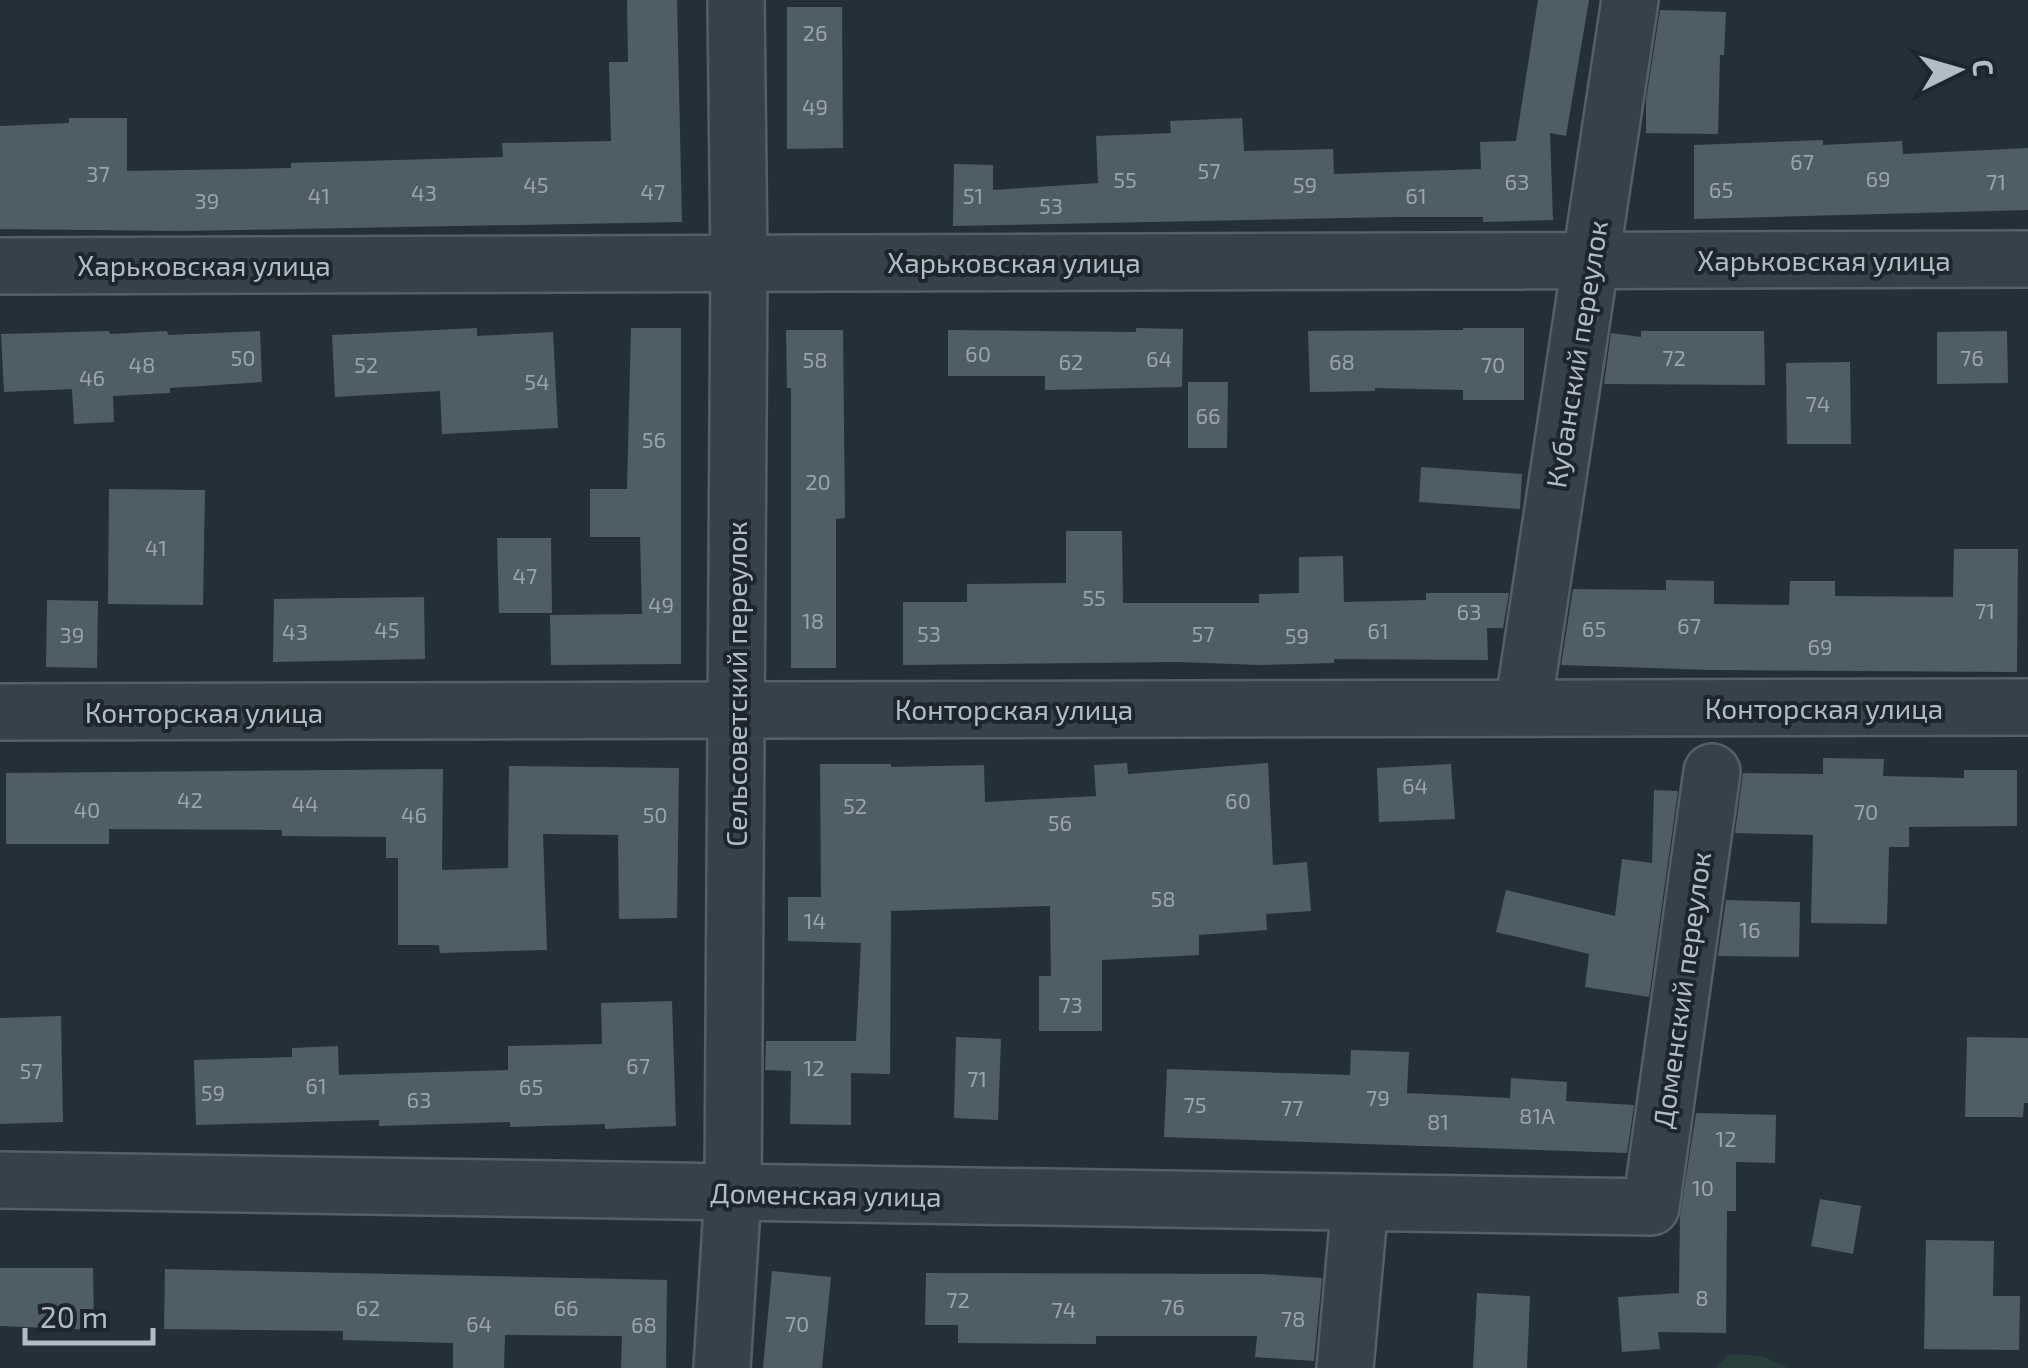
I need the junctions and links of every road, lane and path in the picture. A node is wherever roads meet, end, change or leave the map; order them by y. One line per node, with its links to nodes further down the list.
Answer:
1 (736, 0): 5 (street, Сельсоветский переулок)
2 (1630, 0): 4 (street, Кубанский переулок)
3 (2028, 259): 4 (street, Харьковская улица)
4 (1590, 260): 5 (street, Харьковская улица); 8 (street, Кубанский переулок)
5 (739, 264): 6 (street, Харьковская улица); 9 (street, Сельсоветский переулок)
6 (0, 266)
7 (2028, 707): 8 (street, Конторская улица)
8 (1523, 708): 9 (street, Конторская улица)
9 (736, 710): 10 (street, Конторская улица); 13 (street, Сельсоветский переулок)
10 (0, 712)
11 (1712, 772): 15 (street, Доменский переулок)
12 (0, 1180): 13 (street, Доменская улица)
13 (733, 1192): 14 (street, Доменская улица); 16 (street, Сельсоветский переулок)
14 (1360, 1203): 15 (street, Доменская улица); 17 (street)
15 (1651, 1207)
16 (722, 1368)
17 (1345, 1368)

